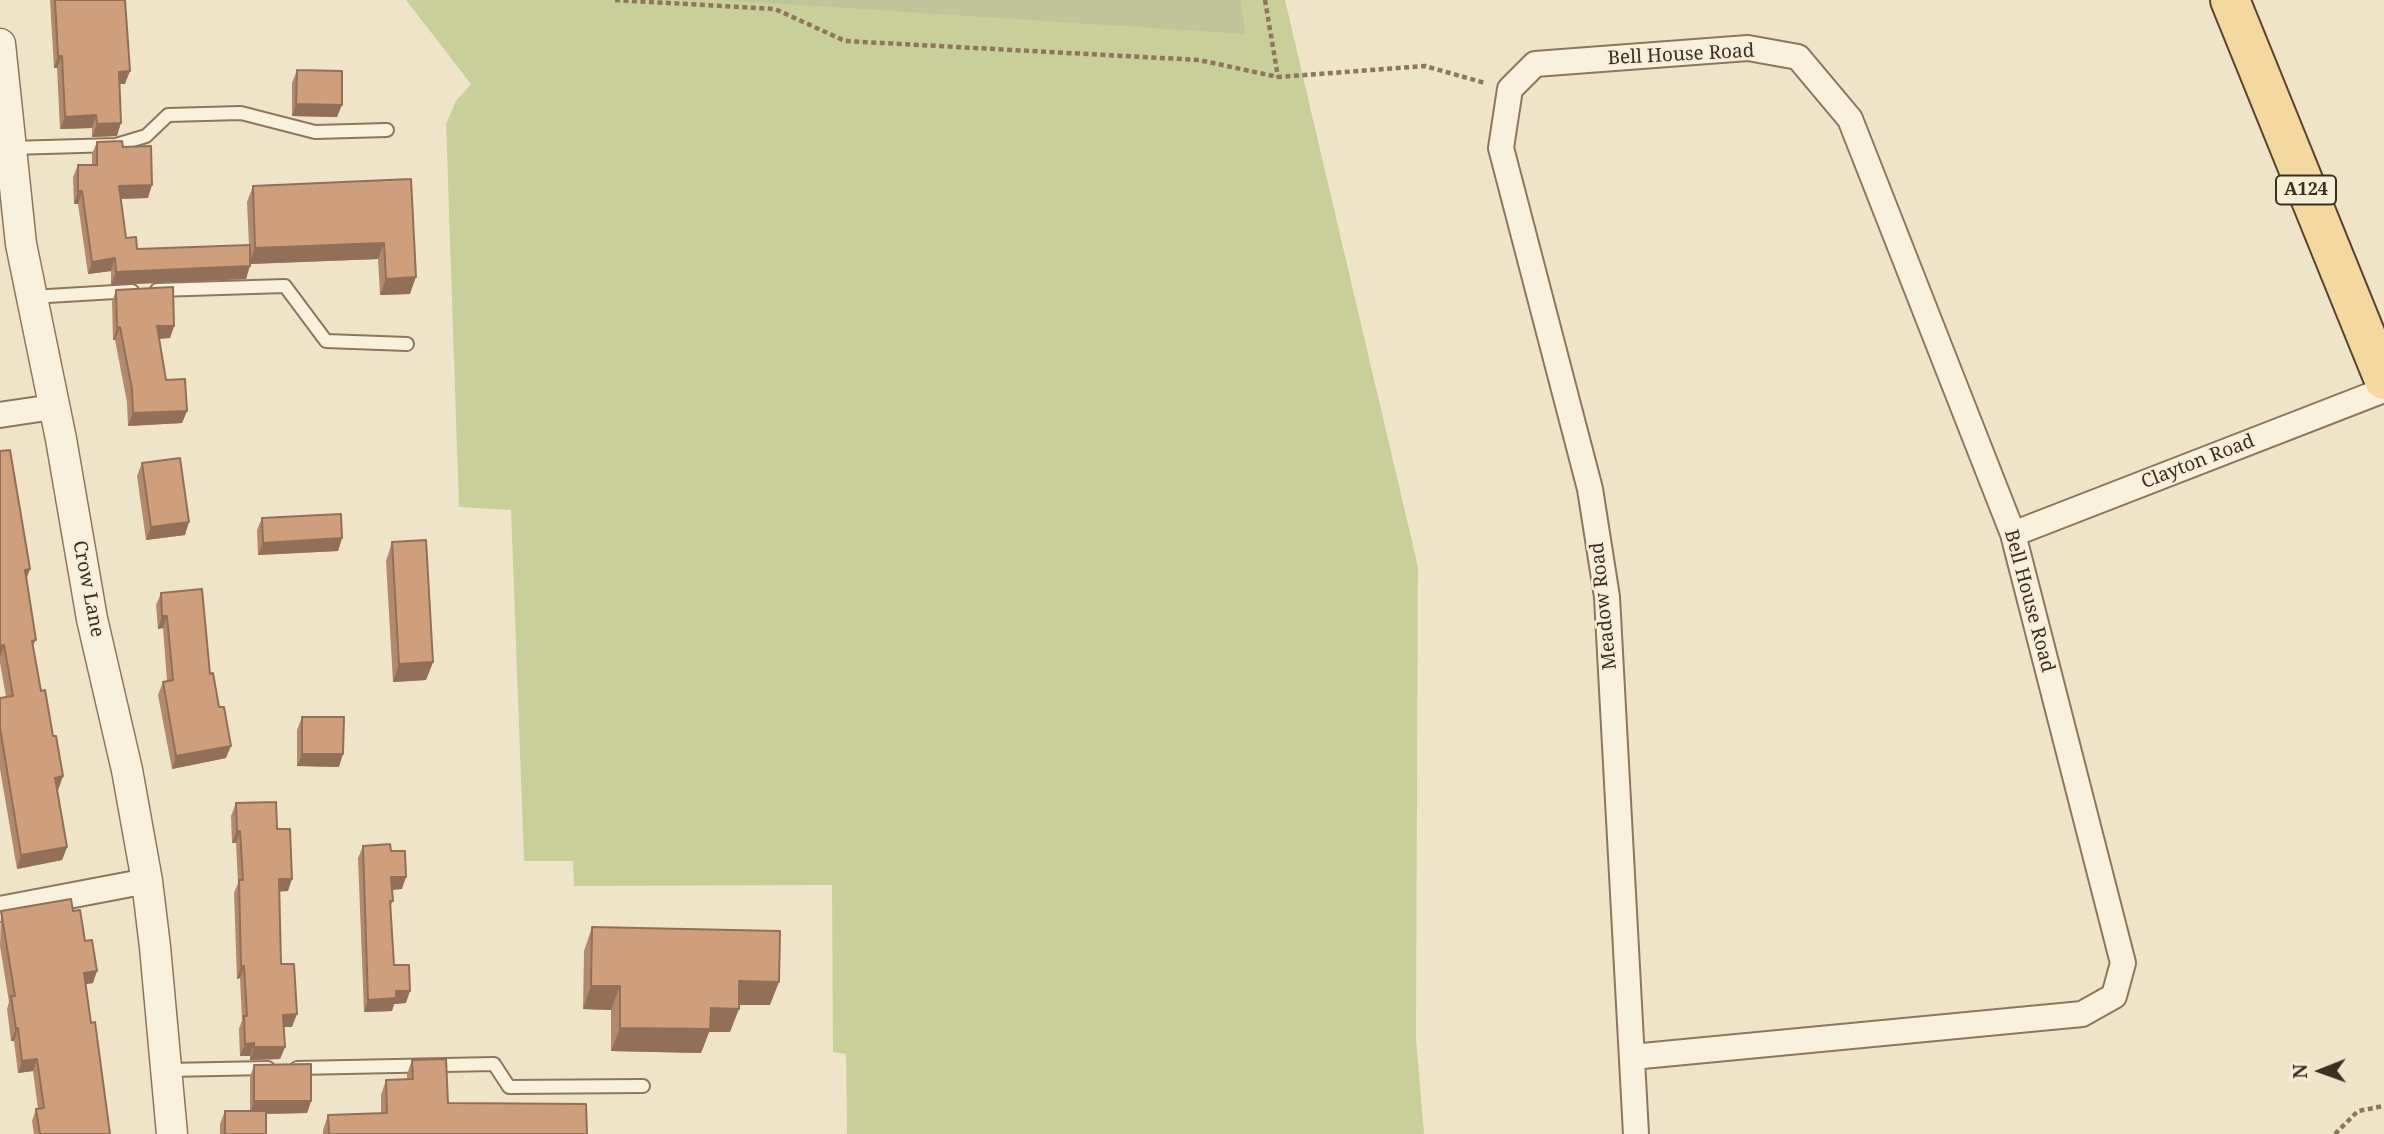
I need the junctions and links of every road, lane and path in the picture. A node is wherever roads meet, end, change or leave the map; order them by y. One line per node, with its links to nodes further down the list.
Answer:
1 (615, 0): 5 (path)
2 (1265, 0): 5 (path)
3 (2230, 0): 11 (main road, A124)
4 (0, 44): 8 (street, Crow Lane)
5 (1278, 77): 6 (path)
6 (1510, 89): 15 (street, Bell House Road); 18 (street, Meadow Road)
7 (387, 130): 8 (lane)
8 (10, 148): 9 (street, Crow Lane)
9 (31, 297): 10 (lane); 13 (street, Crow Lane)
10 (407, 344)
11 (2384, 380)
12 (2384, 390): 15 (street, Clayton Road)
13 (53, 407): 14 (street); 16 (street, Crow Lane)
14 (0, 415)
15 (2013, 534): 18 (street, Bell House Road)
16 (147, 881): 17 (street); 19 (street, Crow Lane)
17 (0, 909)
18 (1632, 1057): 23 (street, Meadow Road)
19 (167, 1070): 20 (lane); 22 (street, Crow Lane)
20 (643, 1086)
21 (2384, 1107): 24 (path)
22 (172, 1134)
23 (1636, 1134)
24 (2335, 1134)

